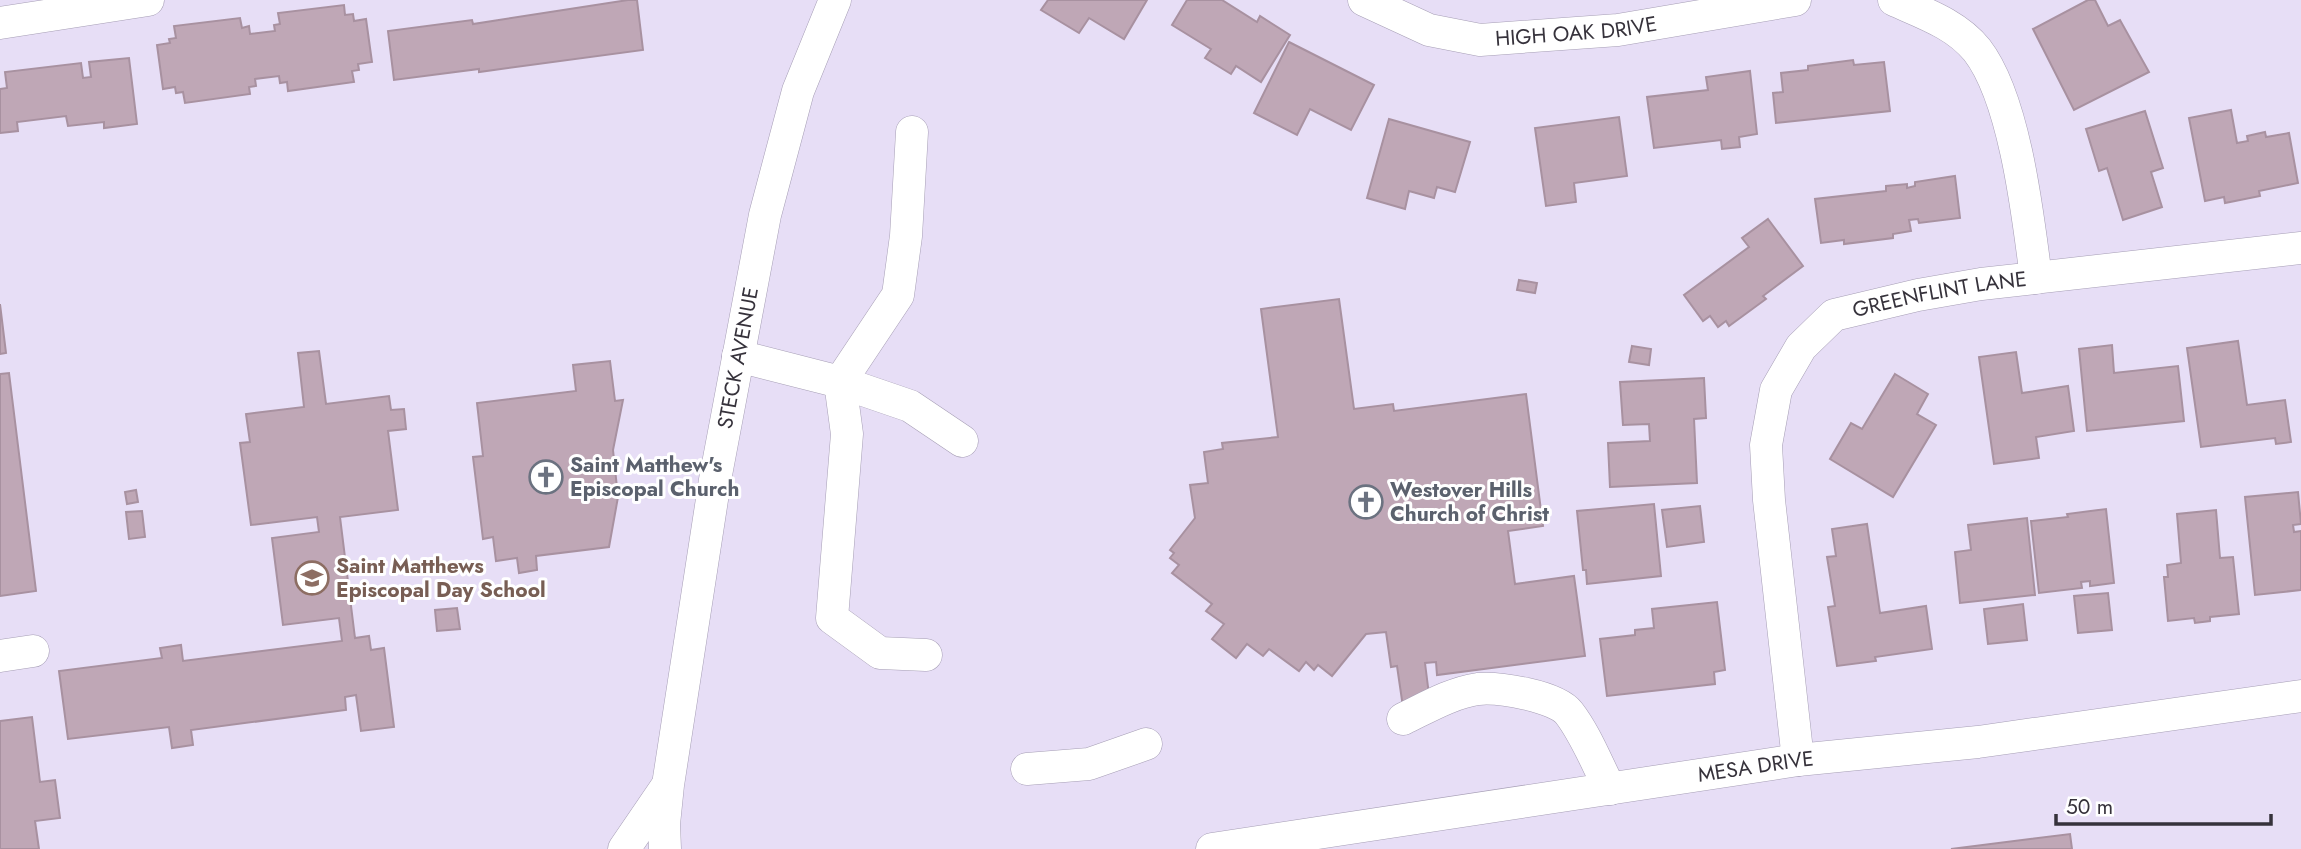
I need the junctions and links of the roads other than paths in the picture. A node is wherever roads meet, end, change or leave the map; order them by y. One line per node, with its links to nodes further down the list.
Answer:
1 (148, 0): 6 (street)
2 (835, 0): 11 (street, STECK AVENUE)
3 (1364, 0): 4 (street, HIGH OAK DRIVE)
4 (1795, 0)
5 (1894, 0): 10 (street)
6 (107, 4): 7 (street)
7 (0, 23)
8 (912, 132): 12 (street)
9 (2301, 248): 10 (street, GREENFLINT LANE)
10 (2036, 278): 20 (street, GREENFLINT LANE)
11 (738, 356): 12 (street); 22 (street, STECK AVENUE)
12 (840, 382): 13 (street); 15 (street)
13 (962, 441)
14 (33, 651): 16 (street)
15 (926, 655)
16 (0, 656)
17 (2301, 696): 20 (street, MESA DRIVE)
18 (1402, 719): 23 (street)
19 (1146, 744): 21 (street)
20 (1798, 760): 23 (street, MESA DRIVE)
21 (1027, 769)
22 (668, 785): 24 (street); 25 (street, STECK AVENUE)
23 (1610, 789): 26 (street, MESA DRIVE)
24 (624, 849)
25 (666, 849)
26 (1212, 849)

